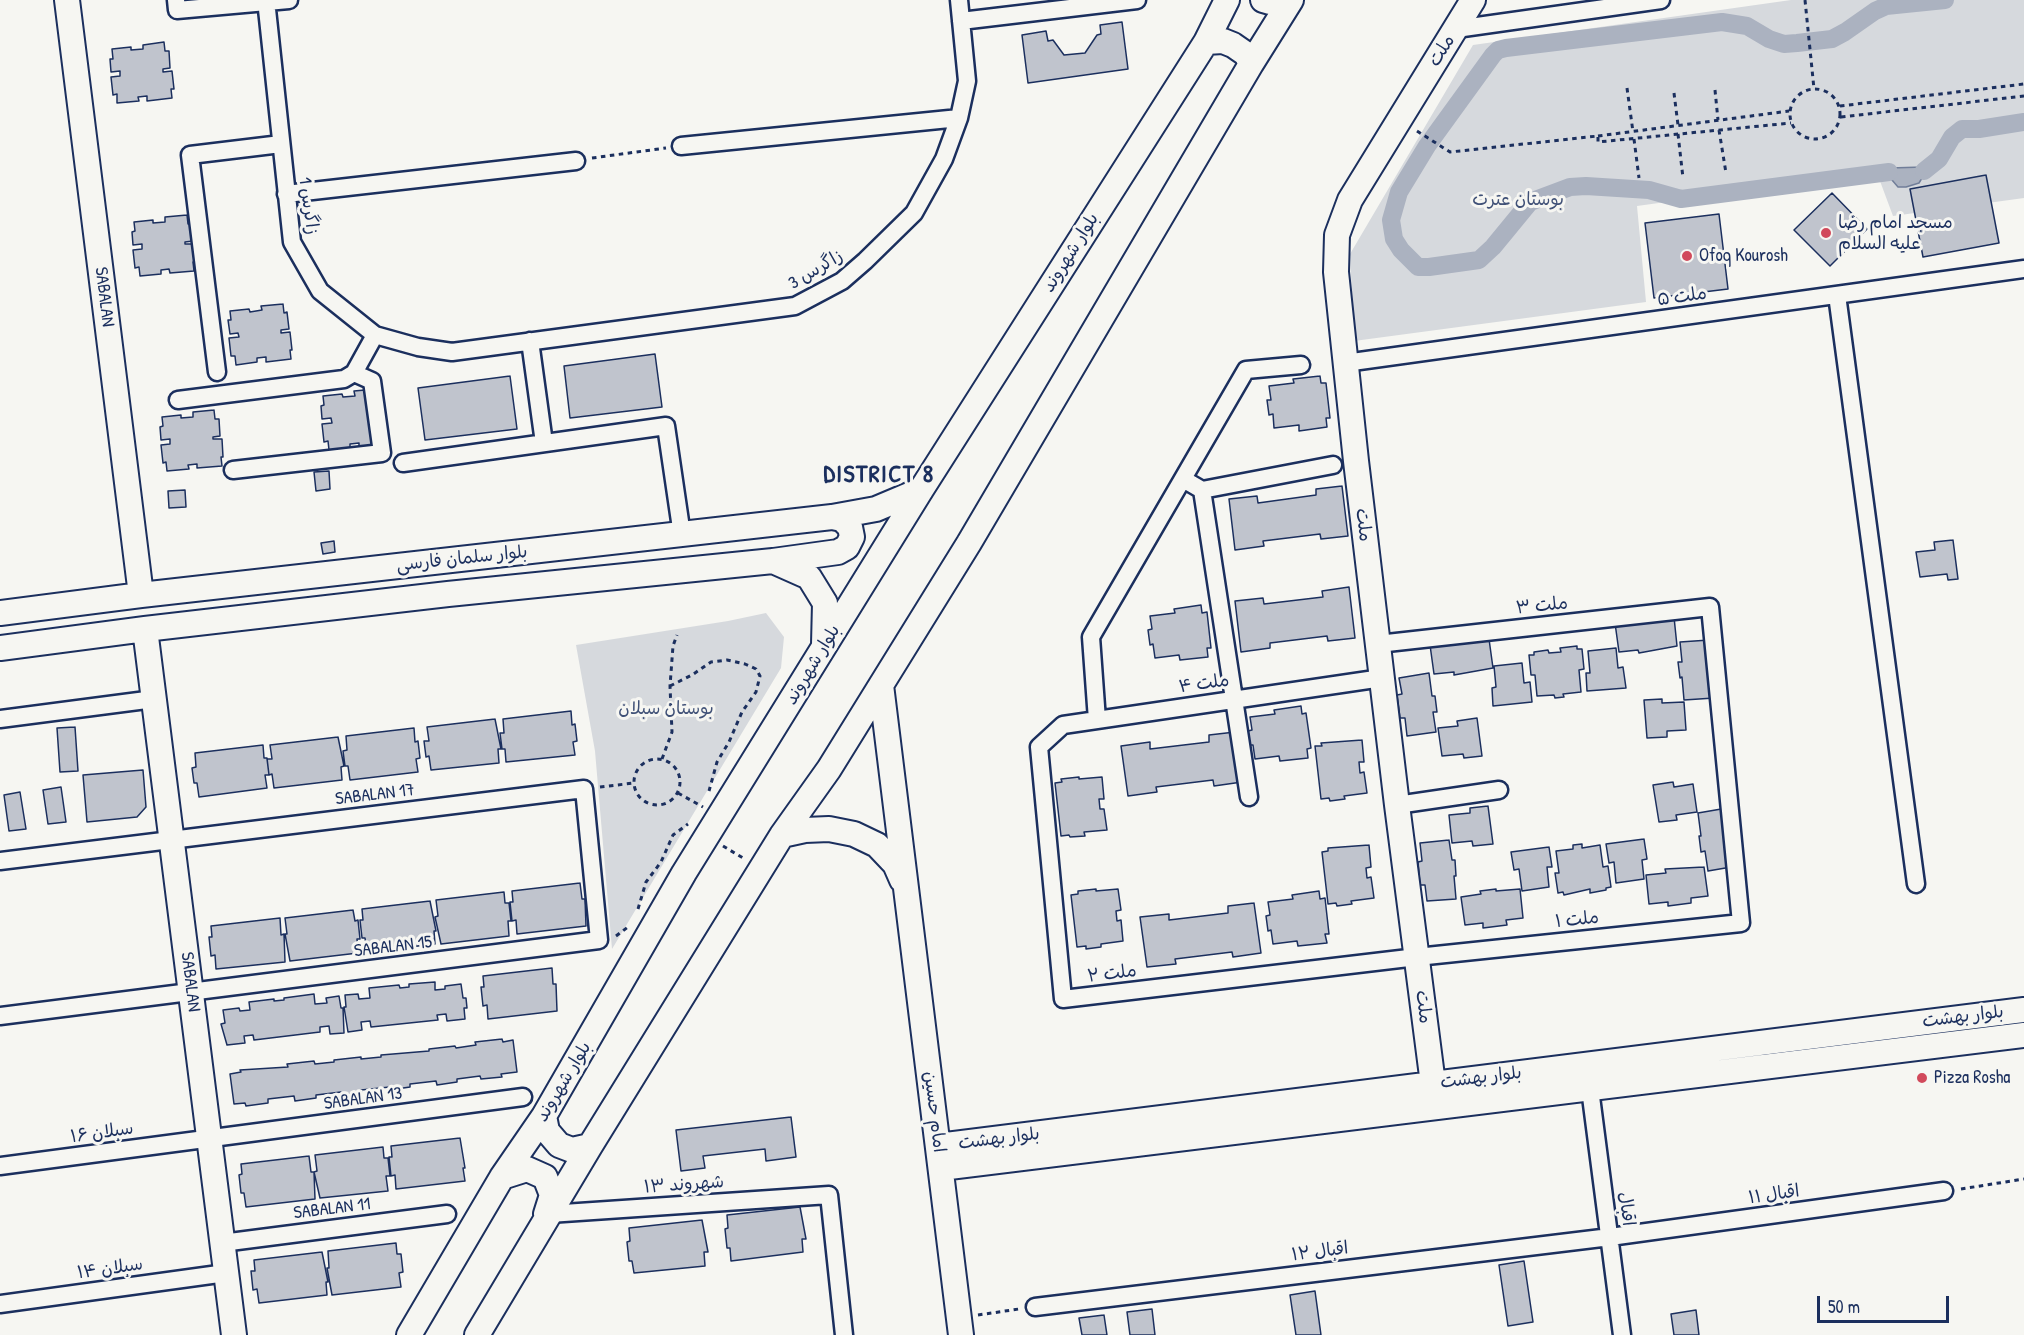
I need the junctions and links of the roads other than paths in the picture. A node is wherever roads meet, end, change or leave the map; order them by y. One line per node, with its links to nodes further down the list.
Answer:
1 (67, 0): 41 (main road, SABALAN)
2 (176, 0): 12 (street)
3 (290, 0): 12 (street)
4 (958, 0): 13 (street, زاگرس 3)
5 (1137, 0): 13 (street)
6 (1227, 0): 15 (main road, بلوار شهروند)
7 (1263, 0): 8 (main road)
8 (1282, 0)
9 (1291, 0): 16 (main road)
10 (1473, 0): 14 (main road, ملت)
11 (1661, 0): 14 (street)
12 (267, 1): 18 (street, زاگرس 1)
13 (961, 21): 17 (street, زاگرس 3)
14 (1456, 29): 26 (main road, ملت)
15 (1206, 42): 16 (main road); 36 (main road, بلوار شهروند)
16 (1251, 64): 48 (main road)
17 (959, 118): 19 (street); 25 (street, زاگرس 3)
18 (281, 144): 21 (street, زاگرس 1); 28 (street)
19 (681, 146)
20 (576, 161): 21 (street)
21 (286, 194): 24 (street, زاگرس 1)
22 (2024, 269): 23 (street, ملت ۵)
23 (1837, 295): 26 (street, ملت ۵); 60 (street)
24 (375, 335): 25 (street, زاگرس 1); 29 (street)
25 (530, 341): 31 (street)
26 (1345, 363): 44 (main road, ملت)
27 (1301, 365): 35 (street)
28 (217, 372)
29 (354, 373): 30 (street); 34 (street)
30 (178, 400)
31 (544, 443): 32 (street); 39 (street)
32 (403, 464)
33 (1333, 465): 37 (street)
34 (233, 470)
35 (1183, 479): 37 (street); 52 (street)
36 (921, 490): 38 (main road, بلوار سلمان فارسی); 45 (main road, بلوار شهروند)
37 (1202, 490): 50 (street)
38 (832, 517): 39 (main road, بلوار سلمان فارسی); 40 (main road)
39 (682, 535): 41 (main road, بلوار سلمان فارسی)
40 (773, 561): 43 (main road, بلوار سلمان فارسی); 45 (main road, بلوار سلمان فارسی)
41 (141, 595): 42 (main road, بلوار سلمان فارسی)
42 (0, 613)
43 (146, 629): 46 (main road, بلوار سلمان فارسی); 49 (main road, SABALAN)
44 (1378, 644): 47 (main road, ملت); 62 (street, ملت ۳)
45 (824, 647): 73 (main road, بلوار شهروند)
46 (0, 648)
47 (1382, 678): 50 (street, ملت ۴); 56 (main road, ملت)
48 (881, 685): 57 (main road); 61 (main road, امام حسین)
49 (154, 699): 51 (street); 58 (main road, SABALAN)
50 (1235, 699): 52 (street, ملت ۴); 55 (street)
51 (0, 718)
52 (1097, 720): 53 (street, ملت ۴)
53 (1039, 747): 64 (street, ملت ۲)
54 (1498, 790): 56 (street)
55 (1249, 797)
56 (1397, 805): 64 (main road, ملت)
57 (782, 835): 61 (main road); 75 (main road)
58 (172, 840): 59 (street, SABALAN 17); 63 (street, SABALAN 17); 65 (main road, SABALAN)
59 (0, 861)
60 (1917, 884)
61 (905, 888): 76 (main road, امام حسین)
62 (1741, 923): 64 (street, ملت ۱)
63 (599, 940): 65 (street, SABALAN 15)
64 (1417, 957): 70 (main road, ملت)
65 (191, 992): 67 (street, SABALAN 15); 74 (main road, SABALAN)
66 (2024, 1010): 69 (main road, بلوار بهشت)
67 (0, 1016)
68 (2024, 1035): 71 (main road, بلوار بهشت)
69 (1587, 1064): 70 (main road, بلوار بهشت); 71 (main road)
70 (1433, 1084): 76 (main road, بلوار بهشت)
71 (1590, 1089): 76 (main road, بلوار بهشت); 82 (street, اقبال)
72 (523, 1097): 74 (street, SABALAN 13)
73 (544, 1116): 75 (main road); 78 (main road, بلوار شهروند)
74 (209, 1139): 77 (street, سبلان ۱۶); 83 (main road, SABALAN)
75 (590, 1146): 81 (main road)
76 (939, 1157): 87 (main road, امام حسین)
77 (0, 1166)
78 (502, 1177): 81 (main road); 89 (main road, بلوار شهروند)
79 (1944, 1191): 82 (street, اقبال ۱۱)
80 (447, 1214): 83 (street, SABALAN 11)
81 (546, 1218): 90 (main road); 91 (street, شهروند ۱۳)
82 (1610, 1237): 86 (street, اقبال ۱۲); 92 (street, اقبال)
83 (222, 1243): 84 (main road, SABALAN)
84 (226, 1274): 85 (street, سبلان ۱۴); 88 (main road, SABALAN)
85 (0, 1304)
86 (1035, 1307)
87 (960, 1326)
88 (234, 1335)
89 (409, 1335)
90 (477, 1335)
91 (844, 1335)
92 (1622, 1335)

